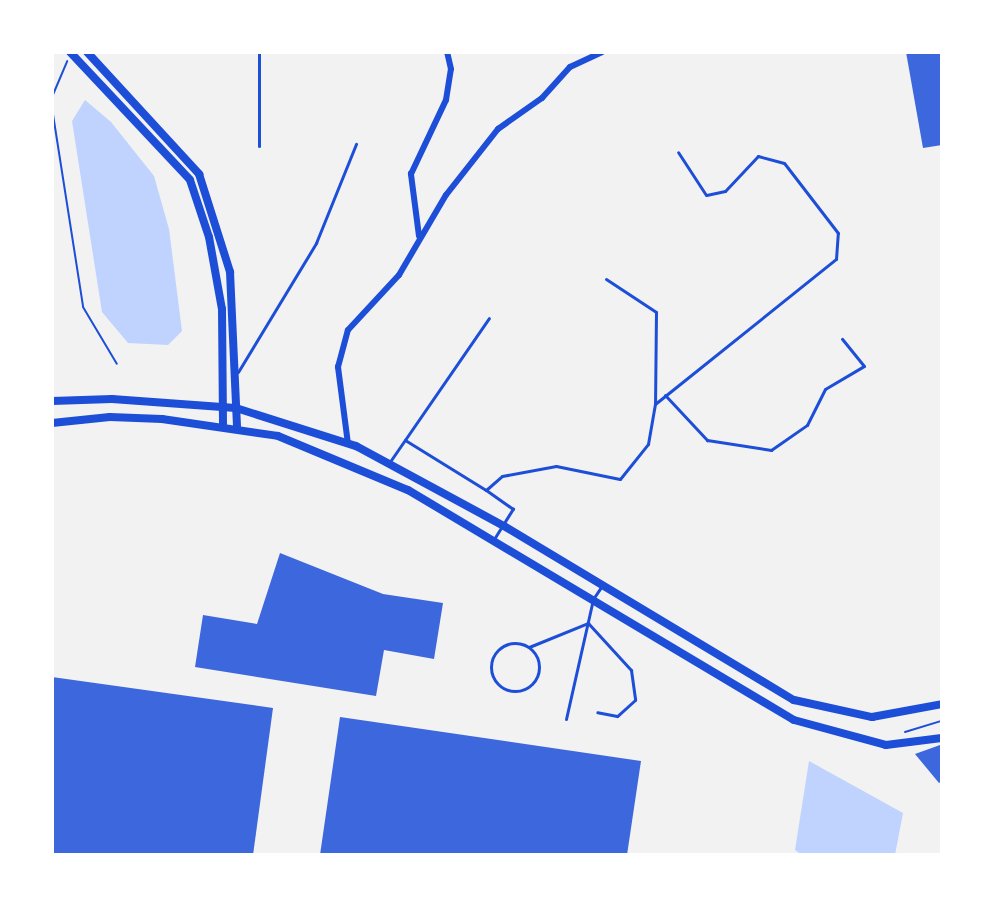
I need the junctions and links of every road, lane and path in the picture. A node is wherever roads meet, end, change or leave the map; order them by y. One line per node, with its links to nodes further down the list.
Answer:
1 (71, 52): 6 (path); 17 (street)
2 (87, 52): 16 (street)
3 (259, 52): 9 (lane)
4 (447, 52): 11 (street)
5 (602, 52): 11 (street)
6 (52, 97)
7 (52, 108): 15 (path)
8 (356, 144): 16 (lane)
9 (259, 146)
10 (678, 152): 18 (lane)
11 (416, 243): 27 (street)
12 (606, 279): 20 (lane)
13 (489, 318): 26 (lane)
14 (842, 339): 18 (lane)
15 (117, 364)
16 (235, 374): 17 (lane); 22 (street)
17 (223, 376): 21 (street)
18 (665, 395): 20 (lane)
19 (54, 400): 21 (street)
20 (655, 404): 29 (lane)
21 (224, 406): 22 (street); 24 (street)
22 (236, 408): 25 (street); 27 (street)
23 (54, 423): 24 (street)
24 (223, 424): 25 (street)
25 (237, 426): 31 (street)
26 (405, 440): 28 (lane); 29 (lane)
27 (348, 444): 28 (street)
28 (389, 463): 30 (street)
29 (486, 490): 30 (lane)
30 (504, 526): 31 (lane); 32 (street)
31 (494, 539): 33 (street)
32 (601, 587): 33 (lane); 36 (street)
33 (593, 599): 34 (lane); 41 (street)
34 (588, 623): 35 (lane); 37 (lane); 38 (lane)
35 (529, 647): 35 (lane)
36 (942, 704)
37 (597, 712)
38 (566, 719)
39 (942, 721): 41 (path)
40 (942, 738): 41 (street)
41 (886, 745)

